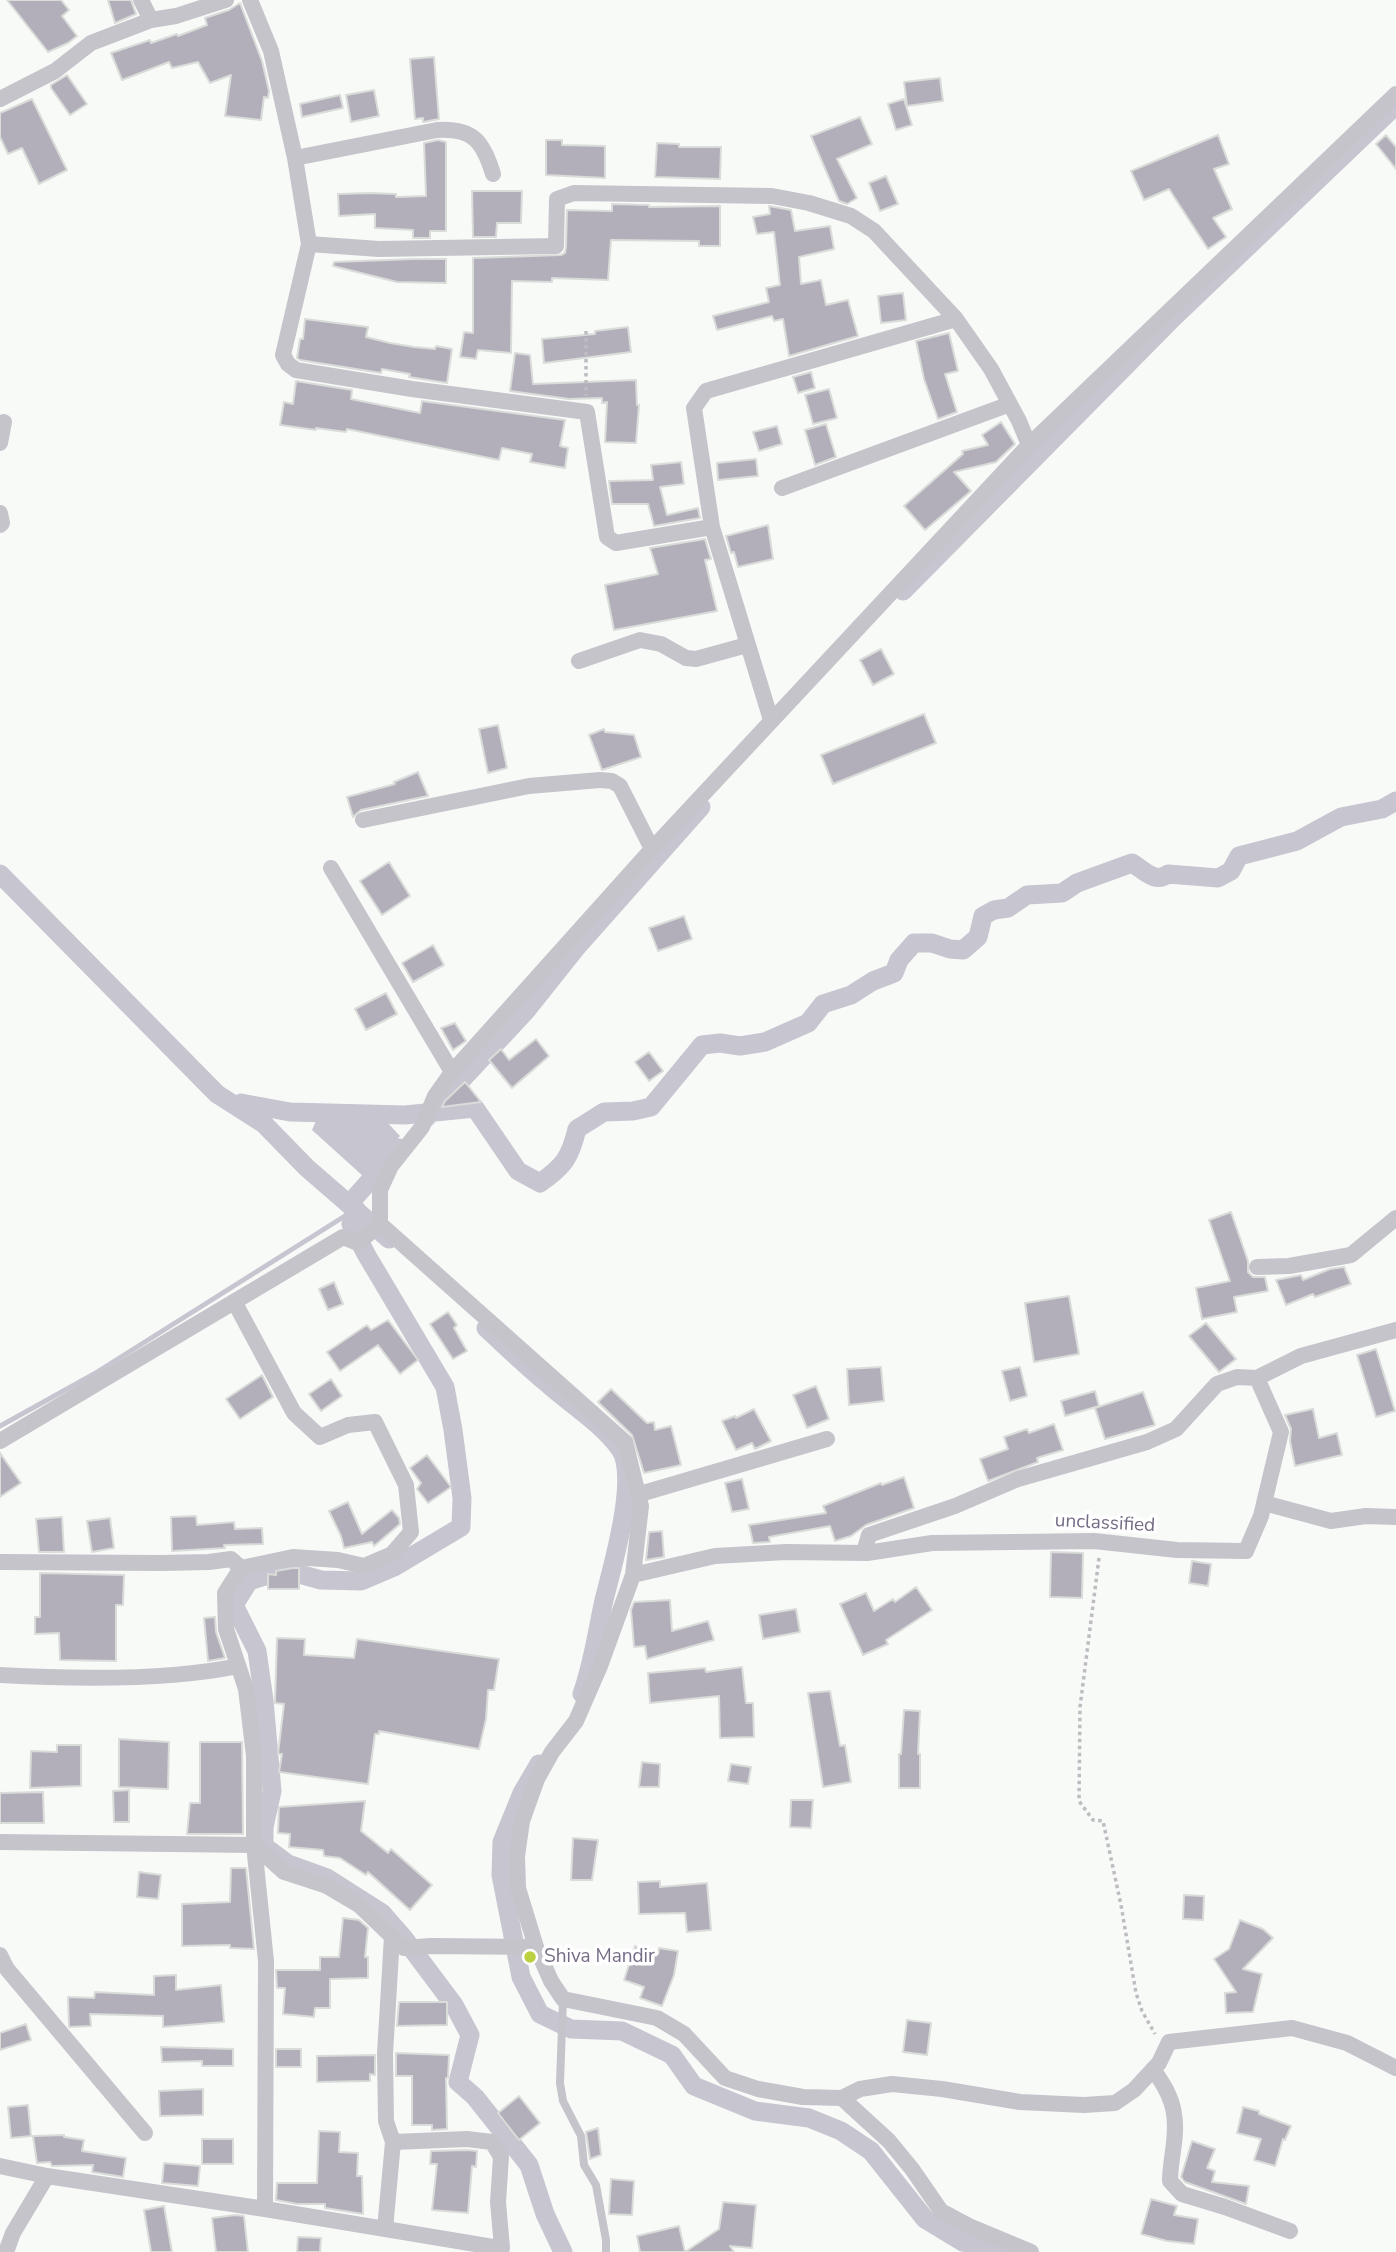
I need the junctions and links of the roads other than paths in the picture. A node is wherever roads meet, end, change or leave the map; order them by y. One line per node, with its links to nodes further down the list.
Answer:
1 (141, 0): 4 (street)
2 (226, 0): 4 (street)
3 (250, 0): 7 (street)
4 (151, 20): 6 (street)
5 (1396, 94): 14 (street)
6 (0, 99)
7 (295, 158): 8 (street); 9 (street)
8 (492, 174)
9 (309, 244): 10 (street); 18 (street)
10 (956, 319): 11 (street); 18 (street)
11 (1010, 404): 14 (street); 15 (street)
12 (4, 422): 13 (street)
13 (0, 443)
14 (1029, 445): 21 (street)
15 (782, 488)
16 (0, 513): 17 (street)
17 (0, 525)
18 (712, 527): 19 (street)
19 (747, 645): 20 (street); 21 (street)
20 (579, 661)
21 (771, 720): 23 (street)
22 (363, 820): 23 (street)
23 (652, 849): 25 (street)
24 (331, 868): 25 (street)
25 (452, 1072): 27 (street)
26 (1396, 1217): 28 (street)
27 (380, 1224): 29 (street); 34 (street)
28 (1256, 1267)
29 (235, 1303): 33 (street); 39 (street)
30 (1396, 1331): 31 (street)
31 (1257, 1378): 35 (street, unclassified); 37 (street)
32 (827, 1439): 34 (street)
33 (0, 1441)
34 (639, 1494): 40 (street)
35 (1264, 1503): 36 (street); 37 (street, unclassified)
36 (1396, 1517)
37 (867, 1553): 40 (street, unclassified)
38 (0, 1562): 39 (street)
39 (242, 1568): 41 (street)
40 (633, 1575): 46 (street)
41 (238, 1666): 42 (street); 44 (street)
42 (0, 1675)
43 (0, 1842): 44 (street)
44 (254, 1845): 45 (street); 56 (street)
45 (391, 1936): 46 (street); 53 (street)
46 (532, 1947): 48 (street)
47 (0, 1955): 52 (street)
48 (563, 1999): 51 (street); 61 (lane)
49 (1153, 2068): 50 (street); 51 (street); 58 (street)
50 (1396, 2068)
51 (842, 2098): 62 (street)
52 (145, 2133)
53 (393, 2143): 57 (street); 59 (street)
54 (0, 2166): 55 (street)
55 (47, 2176): 56 (street); 60 (street)
56 (265, 2209): 57 (street)
57 (385, 2229): 59 (street)
58 (1290, 2231)
59 (502, 2250)
60 (6, 2252)
61 (606, 2252)
62 (1031, 2252)

